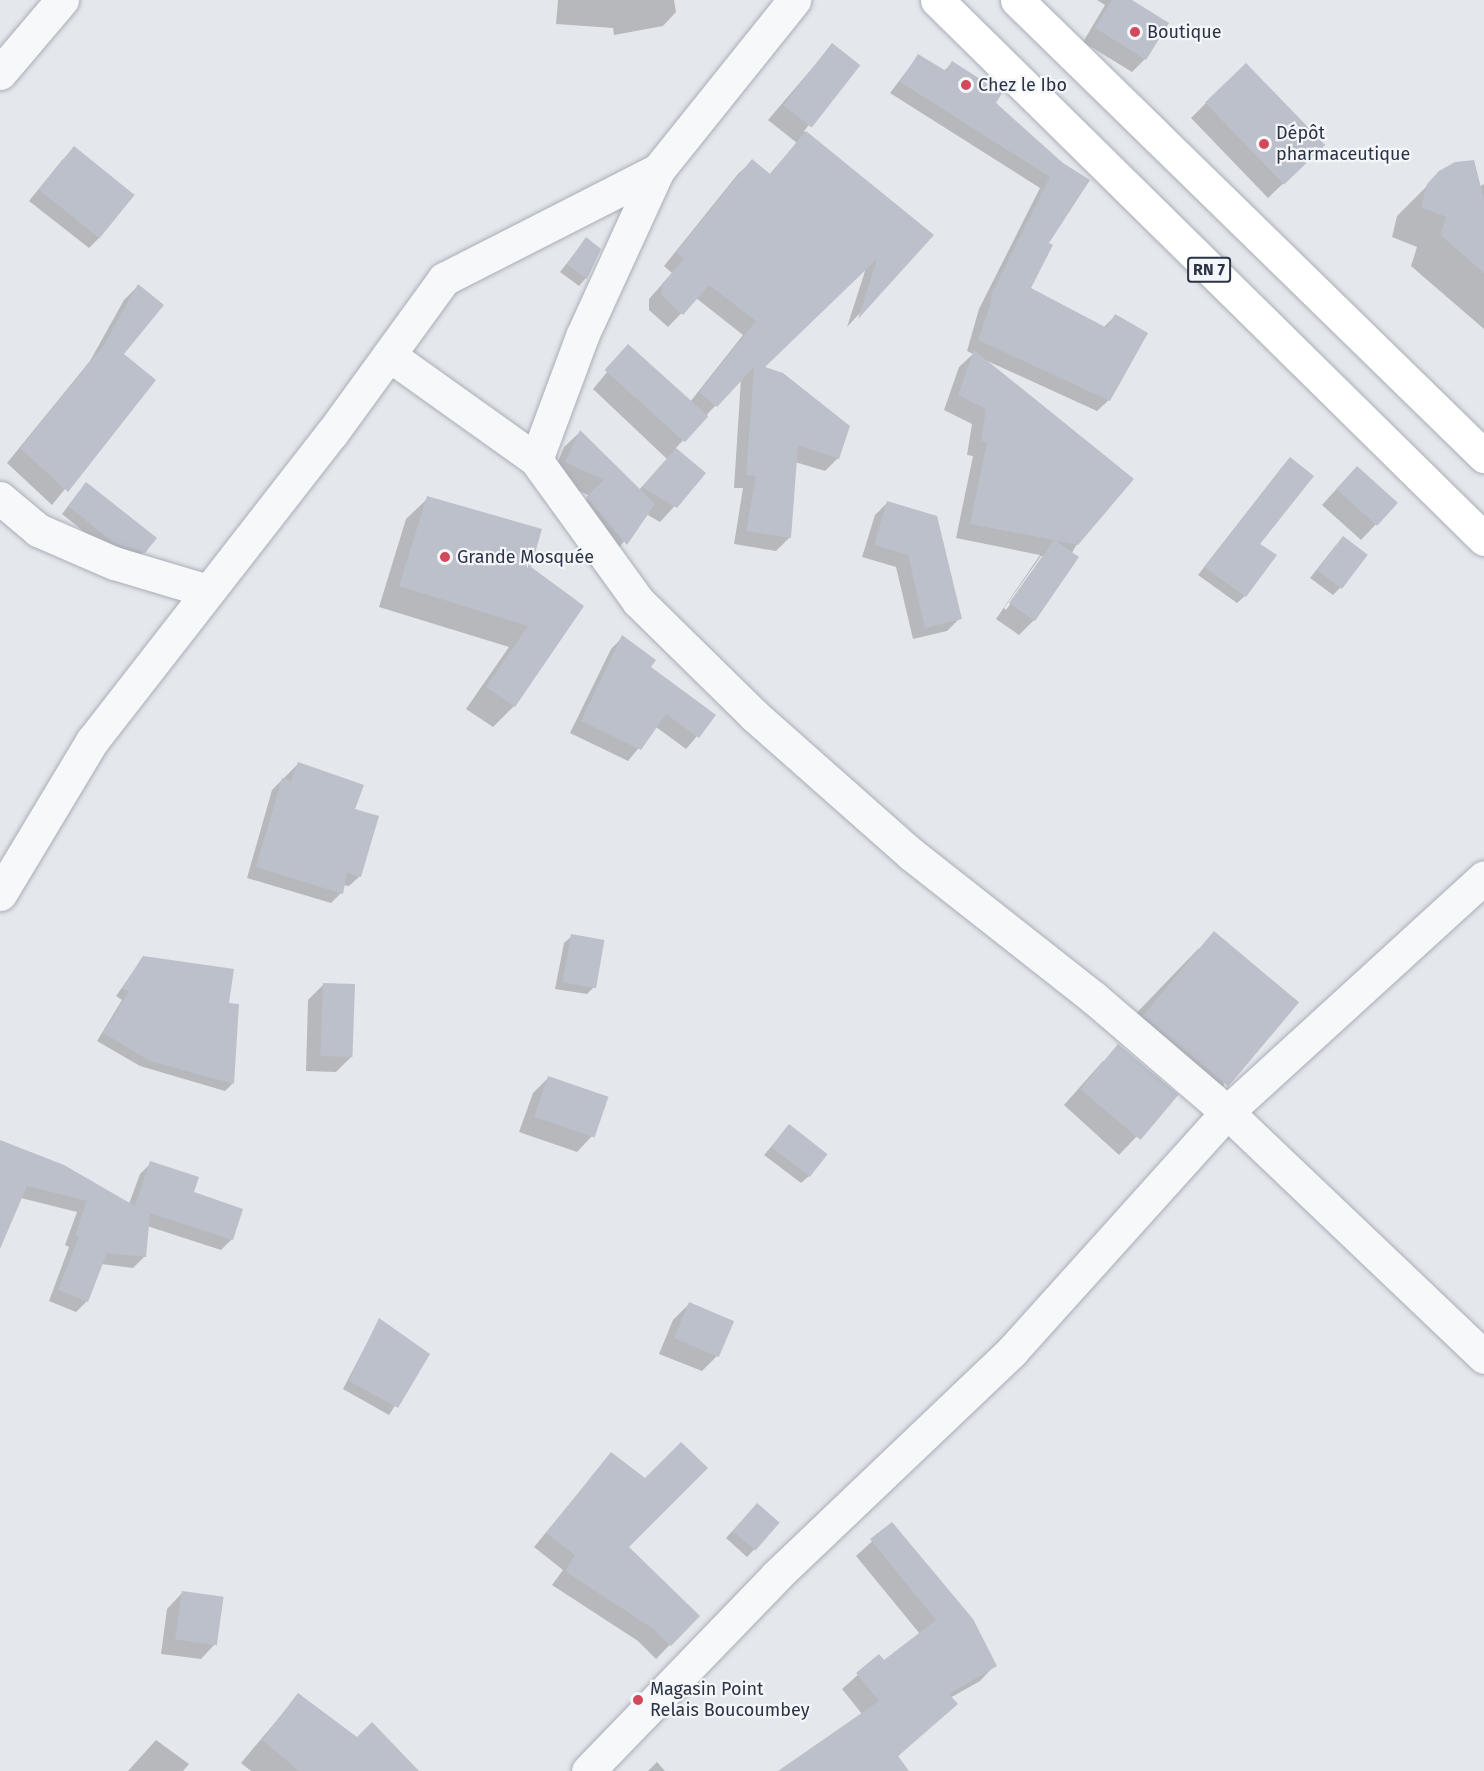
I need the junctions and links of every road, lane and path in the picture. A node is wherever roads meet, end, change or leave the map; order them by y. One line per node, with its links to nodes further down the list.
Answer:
1 (62, 0): 5 (street)
2 (794, 0): 6 (street)
3 (937, 0): 11 (main road, RN 7)
4 (1017, 0): 8 (main road)
5 (0, 73)
6 (658, 170): 7 (street); 9 (street)
7 (389, 355): 9 (street); 12 (street)
8 (1484, 456)
9 (536, 460): 15 (street)
10 (0, 498): 12 (street)
11 (1484, 539)
12 (208, 591): 14 (street)
13 (1484, 877): 15 (street)
14 (0, 894)
15 (1227, 1112): 16 (street); 17 (street)
16 (1484, 1357)
17 (588, 1771)

